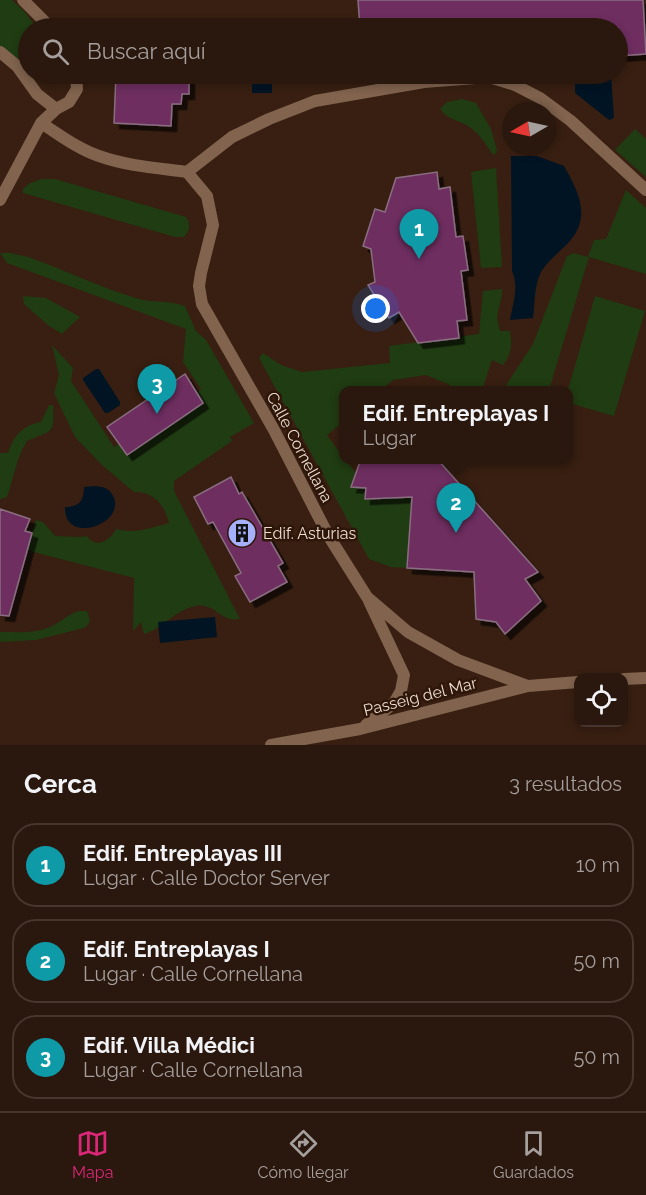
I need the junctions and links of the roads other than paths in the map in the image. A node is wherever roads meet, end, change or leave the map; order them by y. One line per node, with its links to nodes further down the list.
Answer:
1 (23, 0): 2 (street)
2 (41, 18)
3 (0, 52): 4 (street)
4 (18, 67)
5 (30, 84): 9 (street)
6 (77, 84): 9 (street)
7 (413, 84): 11 (street)
8 (512, 84): 12 (street)
9 (56, 109): 10 (street)
10 (41, 123): 11 (street); 13 (street)
11 (187, 172): 14 (street, Calle Cornellana)
12 (646, 190)
13 (0, 200)
14 (367, 597): 18 (street, Calle Cornellana); 19 (street)
15 (646, 678): 16 (street)
16 (628, 679)
17 (574, 682): 18 (street, Passeig del Mar)
18 (528, 686): 19 (street, Passeig del Mar)
19 (360, 729): 20 (street, Passeig del Mar)
20 (271, 745)

